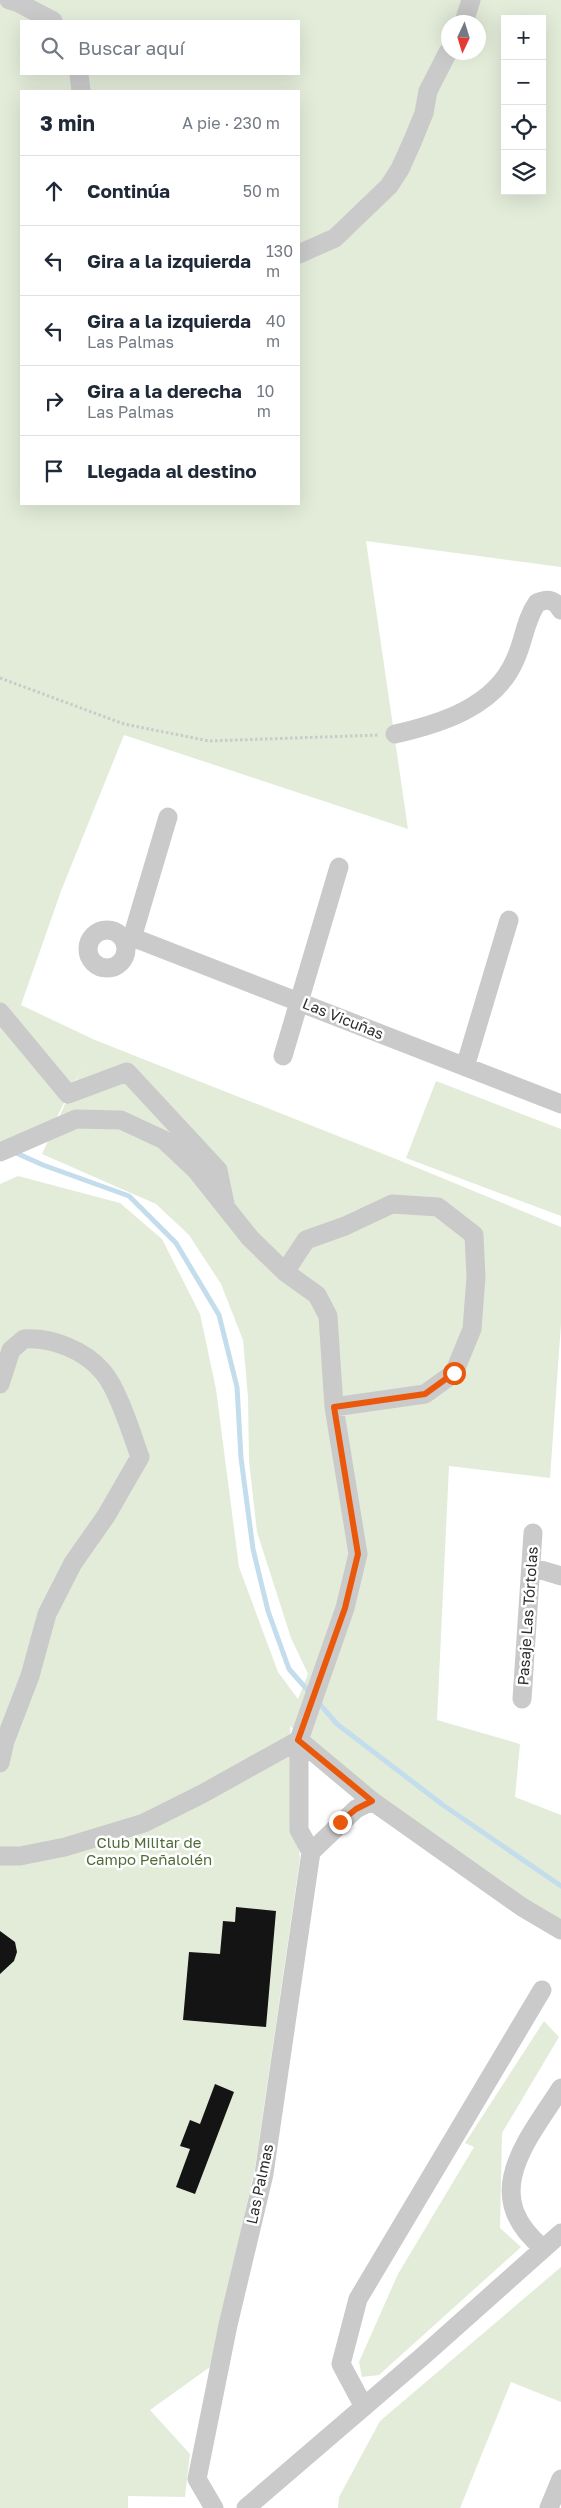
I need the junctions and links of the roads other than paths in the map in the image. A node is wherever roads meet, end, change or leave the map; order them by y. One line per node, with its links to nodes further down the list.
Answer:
1 (9, 0): 4 (street)
2 (471, 0): 3 (street)
3 (466, 15)
4 (51, 20)
5 (444, 60): 8 (street)
6 (79, 75): 7 (street)
7 (80, 90)
8 (300, 254)
9 (561, 610): 10 (street)
10 (395, 734)
11 (168, 817): 14 (street, Las Vicuñas)
12 (339, 867): 14 (street)
13 (509, 920): 17 (street)
14 (299, 1002): 16 (street); 17 (street, Las Vicuñas)
15 (0, 1012): 20 (street)
16 (283, 1056)
17 (465, 1067): 18 (street, Las Vicuñas)
18 (561, 1104)
19 (0, 1152): 20 (street)
20 (226, 1208): 21 (street)
21 (285, 1272): 23 (street); 23 (street)
22 (0, 1384): 29 (street)
23 (334, 1407): 28 (street)
24 (533, 1533): 25 (street, Pasaje Las Tórtolas)
25 (531, 1567): 26 (street); 27 (street, Pasaje Las Tórtolas)
26 (561, 1576)
27 (522, 1699)
28 (298, 1740): 30 (street); 31 (street); 32 (street)
29 (0, 1762)
30 (372, 1801): 31 (street); 33 (street)
31 (312, 1852): 40 (street, Las Palmas)
32 (0, 1856)
33 (561, 1930)
34 (542, 1990): 38 (street)
35 (561, 2088): 37 (street)
36 (561, 2233): 37 (street)
37 (543, 2248): 38 (street)
38 (364, 2407): 41 (street)
39 (561, 2479): 42 (street)
40 (214, 2508)
41 (246, 2508)
42 (549, 2508)

